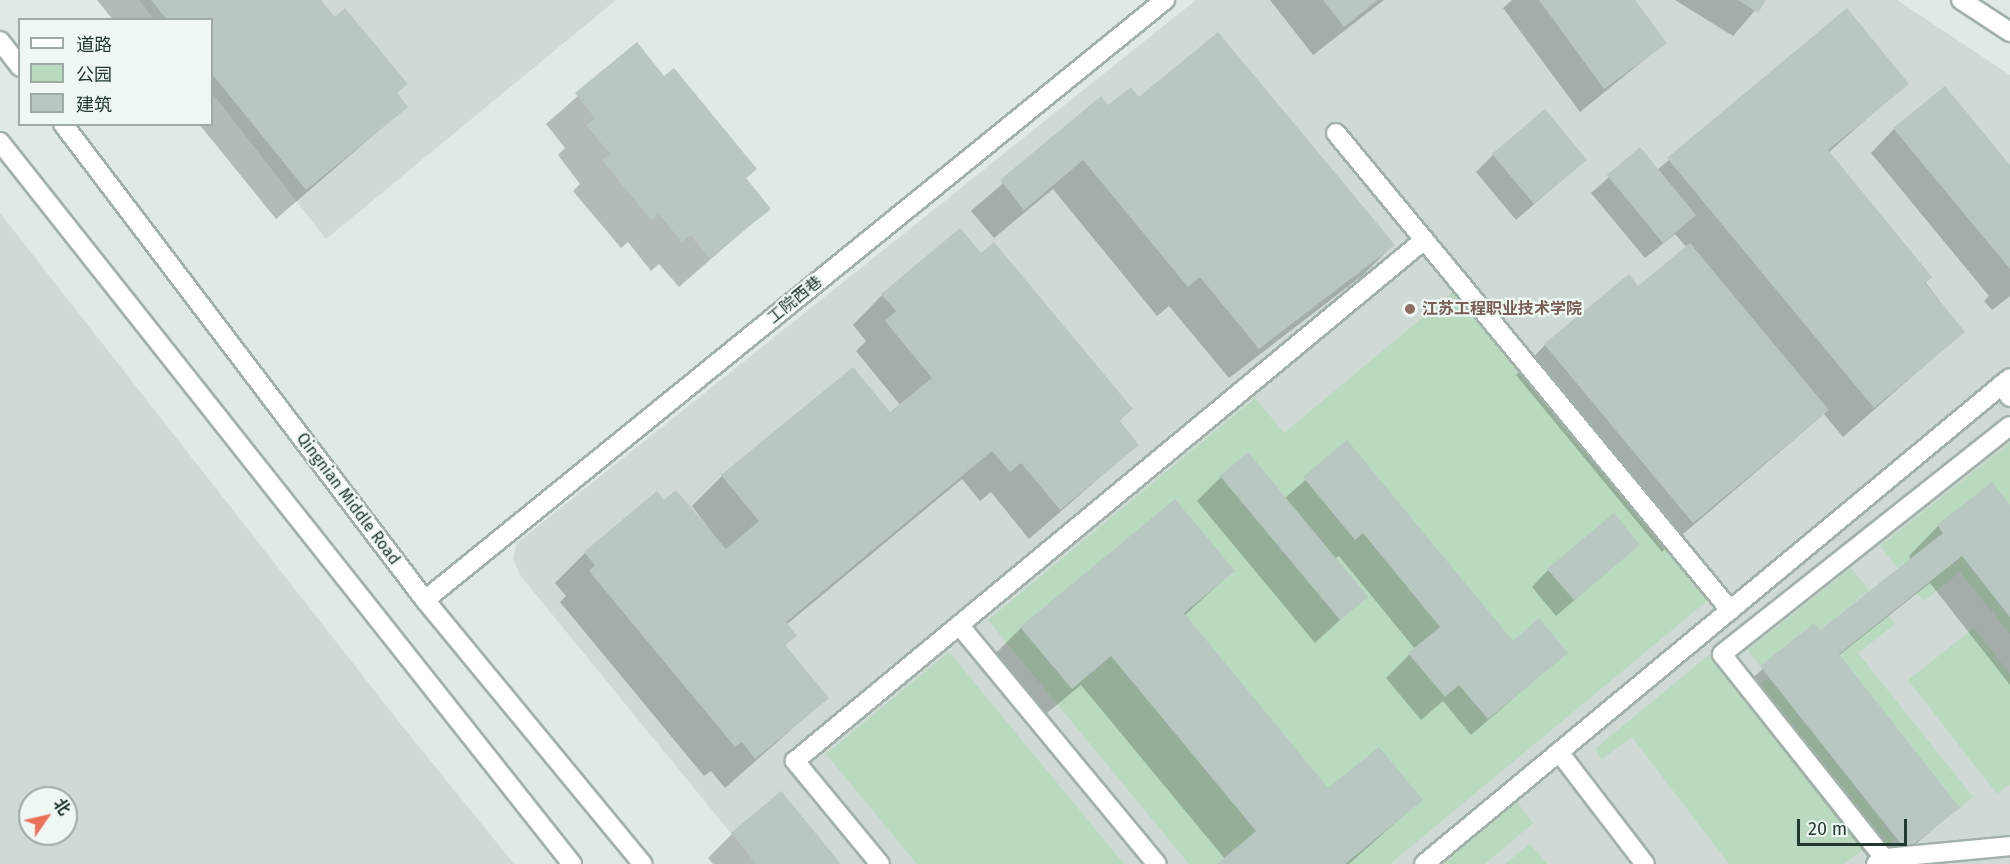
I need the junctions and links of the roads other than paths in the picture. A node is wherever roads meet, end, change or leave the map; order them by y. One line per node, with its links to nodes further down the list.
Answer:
1 (1165, 0): 12 (street, 工院西巷)
2 (1961, 0): 3 (street)
3 (2010, 32)
4 (0, 41): 5 (street)
5 (18, 64)
6 (65, 126): 12 (street, Qingnian Middle Road)
7 (1336, 134): 9 (street)
8 (0, 142): 18 (street)
9 (1424, 240): 13 (street); 14 (street)
10 (2007, 387): 13 (street)
11 (2010, 426): 17 (street)
12 (425, 600): 19 (street, Qingnian Middle Road)
13 (1730, 610): 15 (street)
14 (959, 625): 20 (street); 21 (street)
15 (1559, 752): 22 (street); 23 (street)
16 (2010, 846): 17 (street)
17 (1880, 861)
18 (572, 864)
19 (643, 864)
20 (880, 864)
21 (1157, 864)
22 (1424, 864)
23 (1645, 864)

